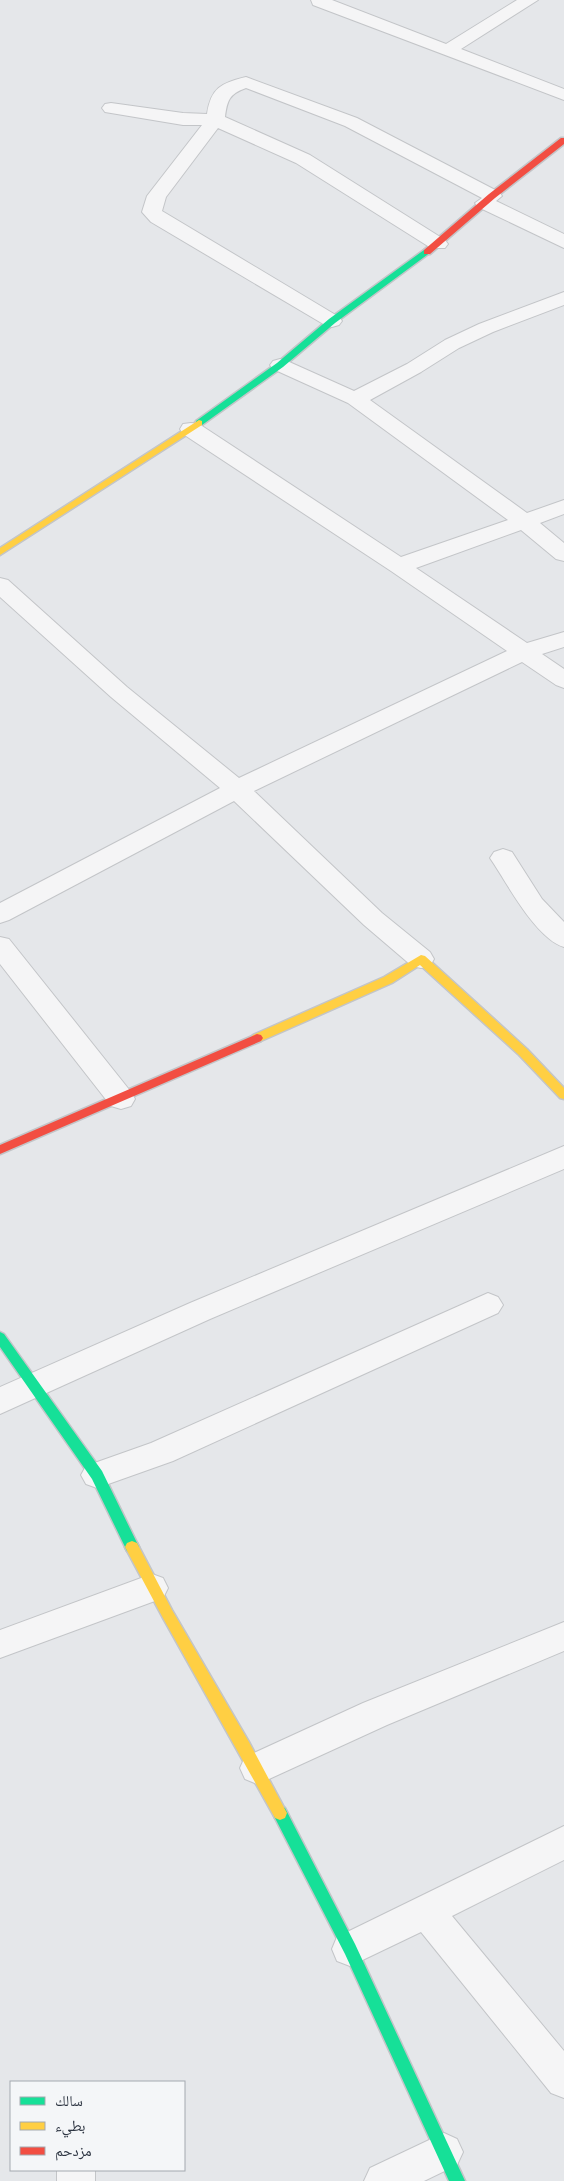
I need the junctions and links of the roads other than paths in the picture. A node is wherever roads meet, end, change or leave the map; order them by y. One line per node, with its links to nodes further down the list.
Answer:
1 (529, 0): 3 (street)
2 (319, 1): 3 (street)
3 (448, 50): 4 (street)
4 (564, 95)
5 (112, 108): 6 (street)
6 (215, 120): 8 (street); 10 (street); 12 (street)
7 (564, 140): 8 (street)
8 (488, 199): 9 (street); 10 (street)
9 (564, 242)
10 (438, 244): 12 (street)
11 (564, 298): 14 (street)
12 (332, 321): 13 (street)
13 (280, 365): 14 (street); 15 (street)
14 (355, 400): 17 (street)
15 (191, 429): 18 (street); 20 (street)
16 (564, 507): 17 (street)
17 (524, 521): 19 (street); 20 (street)
18 (0, 552)
19 (564, 554)
20 (399, 566): 23 (street)
21 (0, 585): 25 (street)
22 (564, 639): 23 (street)
23 (524, 652): 24 (street); 25 (street)
24 (564, 680)
25 (237, 789): 27 (street); 30 (street)
26 (503, 858): 28 (street)
27 (0, 914)
28 (564, 938)
29 (0, 946): 32 (street)
30 (422, 959): 31 (street); 32 (street)
31 (564, 1095)
32 (121, 1099): 33 (street)
33 (0, 1150)
34 (564, 1157): 37 (street)
35 (488, 1305): 39 (street)
36 (0, 1337): 37 (street)
37 (34, 1386): 38 (street); 39 (street)
38 (0, 1401)
39 (97, 1475): 40 (street)
40 (152, 1588): 42 (street); 43 (street)
41 (564, 1636): 43 (street)
42 (0, 1644)
43 (257, 1768): 46 (street)
44 (564, 1842): 45 (street)
45 (426, 1911): 46 (street); 47 (street)
46 (350, 1949): 48 (street)
47 (564, 2080)
48 (450, 2167): 49 (street)
49 (383, 2181)

